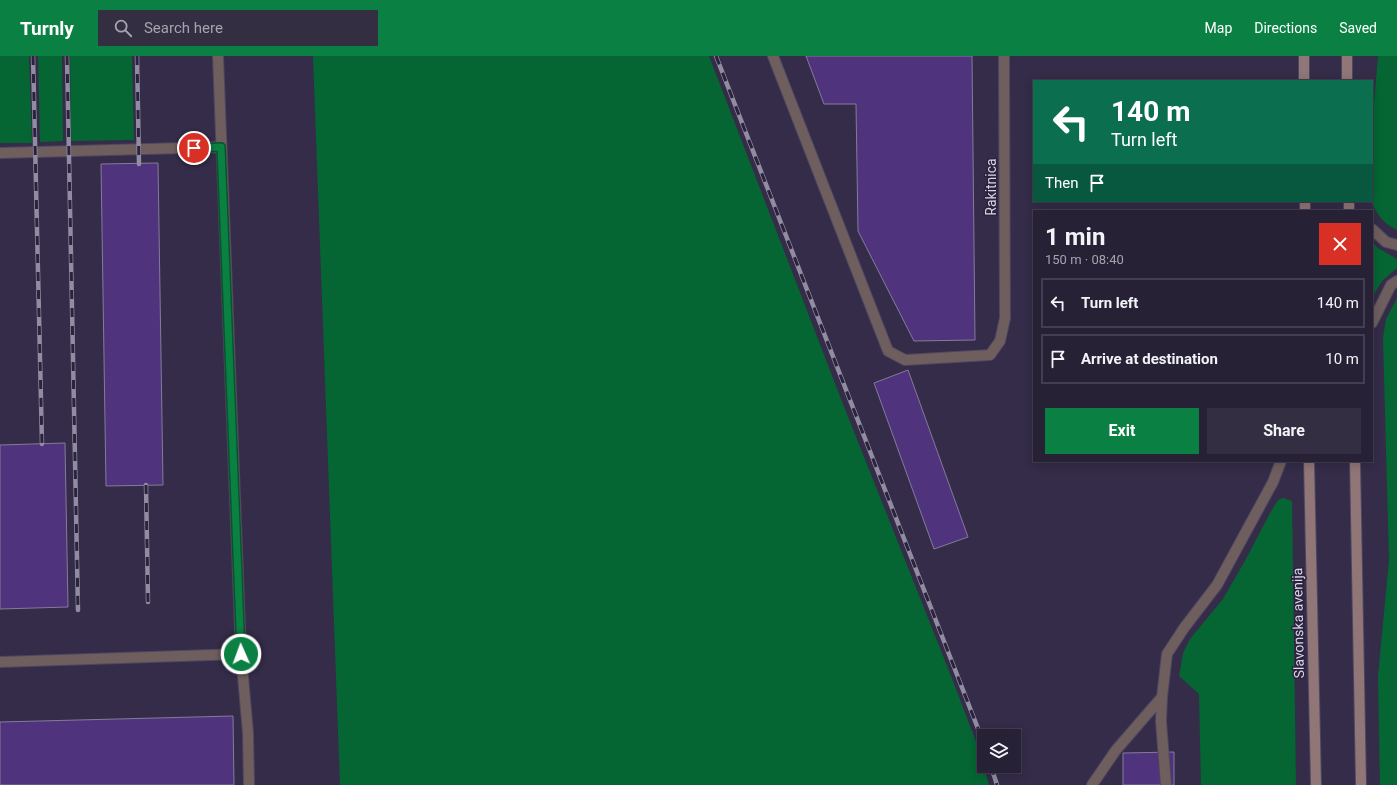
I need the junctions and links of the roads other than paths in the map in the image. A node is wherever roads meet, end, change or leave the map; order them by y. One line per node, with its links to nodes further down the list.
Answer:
1 (218, 56): 8 (street)
2 (773, 56): 3 (street, Rakitnica)
3 (1004, 56)
4 (1304, 56): 6 (main road)
5 (1347, 56): 7 (main road)
6 (1304, 80)
7 (1347, 80)
8 (221, 147): 9 (street); 17 (street)
9 (0, 153)
10 (1373, 231): 11 (street)
11 (1397, 245)
12 (1397, 281): 13 (street)
13 (1373, 321)
14 (1281, 462): 19 (street)
15 (1309, 462): 23 (main road, Slavonska avenija)
16 (1355, 462): 24 (main road)
17 (241, 654): 18 (street); 20 (street)
18 (0, 662)
19 (1162, 697): 21 (street); 22 (street)
20 (249, 785)
21 (1092, 785)
22 (1166, 785)
23 (1316, 785)
24 (1361, 785)

